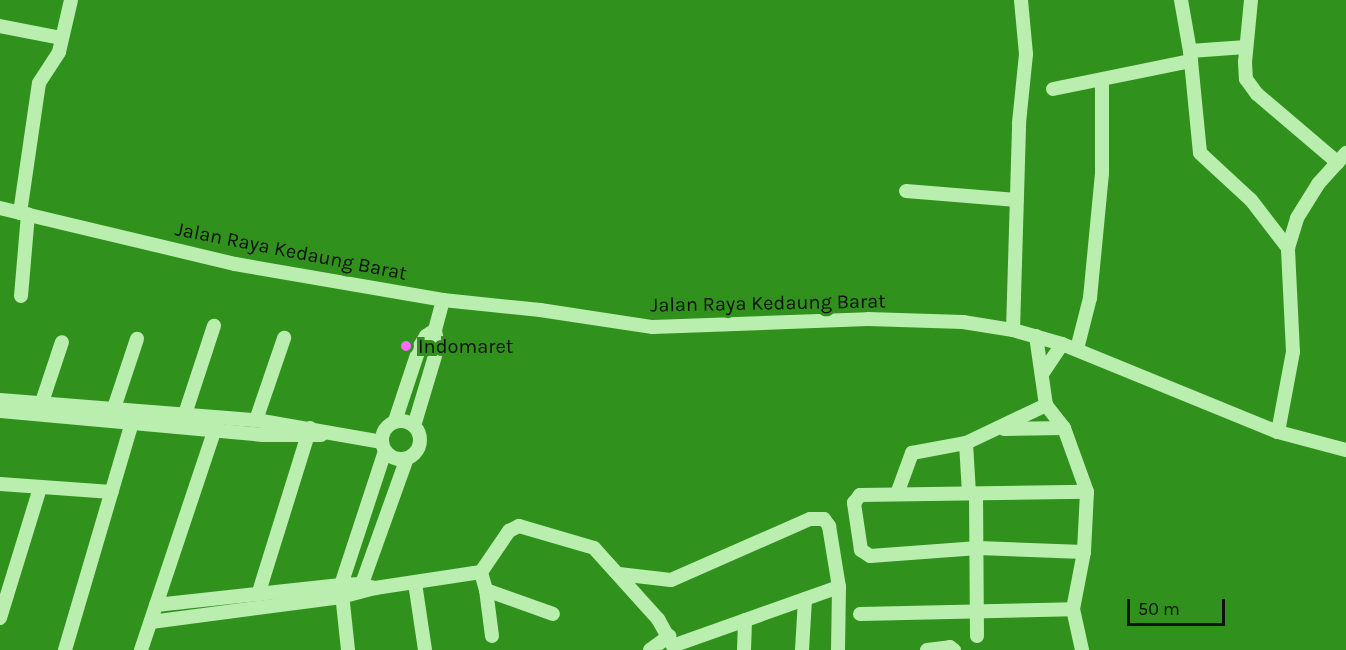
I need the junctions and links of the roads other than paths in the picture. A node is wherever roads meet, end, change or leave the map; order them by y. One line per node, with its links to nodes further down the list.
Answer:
1 (71, 0): 6 (street)
2 (1021, 0): 13 (street)
3 (1181, 0): 8 (street)
4 (1251, 0): 7 (street)
5 (0, 26): 6 (street)
6 (62, 38): 15 (street)
7 (1246, 47): 8 (street); 11 (street)
8 (1191, 56): 9 (street); 16 (street)
9 (1102, 81): 10 (street); 27 (street)
10 (1053, 89)
11 (1342, 158): 16 (street)
12 (906, 191): 13 (street)
13 (1017, 200): 21 (street)
14 (0, 208): 15 (street, Jalan Raya Kedaung Barat)
15 (24, 214): 17 (street); 18 (street, Jalan Raya Kedaung Barat)
16 (1288, 248): 43 (street)
17 (21, 296)
18 (443, 300): 20 (street); 21 (street, Jalan Raya Kedaung Barat)
19 (214, 326): 34 (street)
20 (435, 330): 37 (street); 39 (street)
21 (1013, 330): 22 (street, Jalan Raya Kedaung Barat)
22 (1036, 336): 26 (street, Jalan Raya Kedaung Barat); 28 (street)
23 (284, 338): 36 (street)
24 (137, 339): 32 (street)
25 (62, 342): 30 (street)
26 (1062, 344): 27 (street, Jalan Raya Kedaung Barat); 28 (street)
27 (1077, 349): 43 (street, Jalan Raya Kedaung Barat)
28 (1042, 374): 31 (street)
29 (0, 400): 30 (street)
30 (42, 402): 32 (street)
31 (1046, 405): 40 (street); 41 (street)
32 (114, 408): 35 (street)
33 (0, 411): 35 (street)
34 (185, 414): 35 (street); 38 (street)
35 (134, 416): 38 (street); 50 (street)
36 (256, 420): 38 (street); 42 (street)
37 (395, 422): 39 (street); 45 (street)
38 (216, 424): 42 (street); 67 (street)
39 (414, 426): 47 (street)
40 (1064, 428): 41 (street); 51 (street)
41 (999, 429): 44 (street)
42 (309, 432): 45 (street); 65 (street)
43 (1278, 432): 46 (street, Jalan Raya Kedaung Barat)
44 (966, 443): 52 (street); 53 (street)
45 (383, 446): 47 (street); 56 (street)
46 (1346, 450)
47 (406, 458): 57 (street)
48 (0, 484): 49 (street)
49 (40, 488): 50 (street); 72 (street)
50 (112, 492): 78 (street)
51 (1088, 492): 53 (street); 55 (street)
52 (897, 494): 53 (street); 54 (street)
53 (972, 494): 54 (street)
54 (978, 548): 55 (street); 69 (street)
55 (1084, 552): 68 (street)
56 (350, 556): 57 (street); 64 (street)
57 (369, 560): 62 (street)
58 (612, 566): 59 (street); 61 (street); 77 (street)
59 (481, 572): 60 (street); 63 (street)
60 (416, 583): 62 (street); 81 (street)
61 (839, 587): 66 (street); 85 (street)
62 (359, 589): 64 (street)
63 (486, 590): 70 (street); 75 (street)
64 (341, 591): 65 (street); 74 (street); 80 (street)
65 (258, 595): 67 (street)
66 (805, 599): 73 (street); 84 (street)
67 (156, 605): 74 (street)
68 (1073, 609): 69 (street); 88 (street)
69 (979, 611): 71 (street); 76 (street)
70 (553, 614)
71 (860, 614)
72 (0, 618)
73 (745, 620): 77 (street); 83 (street)
74 (151, 622): 79 (street)
75 (492, 636)
76 (977, 636)
77 (673, 644): 82 (street)
78 (65, 650)
79 (141, 650)
80 (348, 650)
81 (425, 650)
82 (650, 650)
83 (744, 650)
84 (802, 650)
85 (838, 650)
86 (927, 650): 87 (street)
87 (954, 650)
88 (1082, 650)

